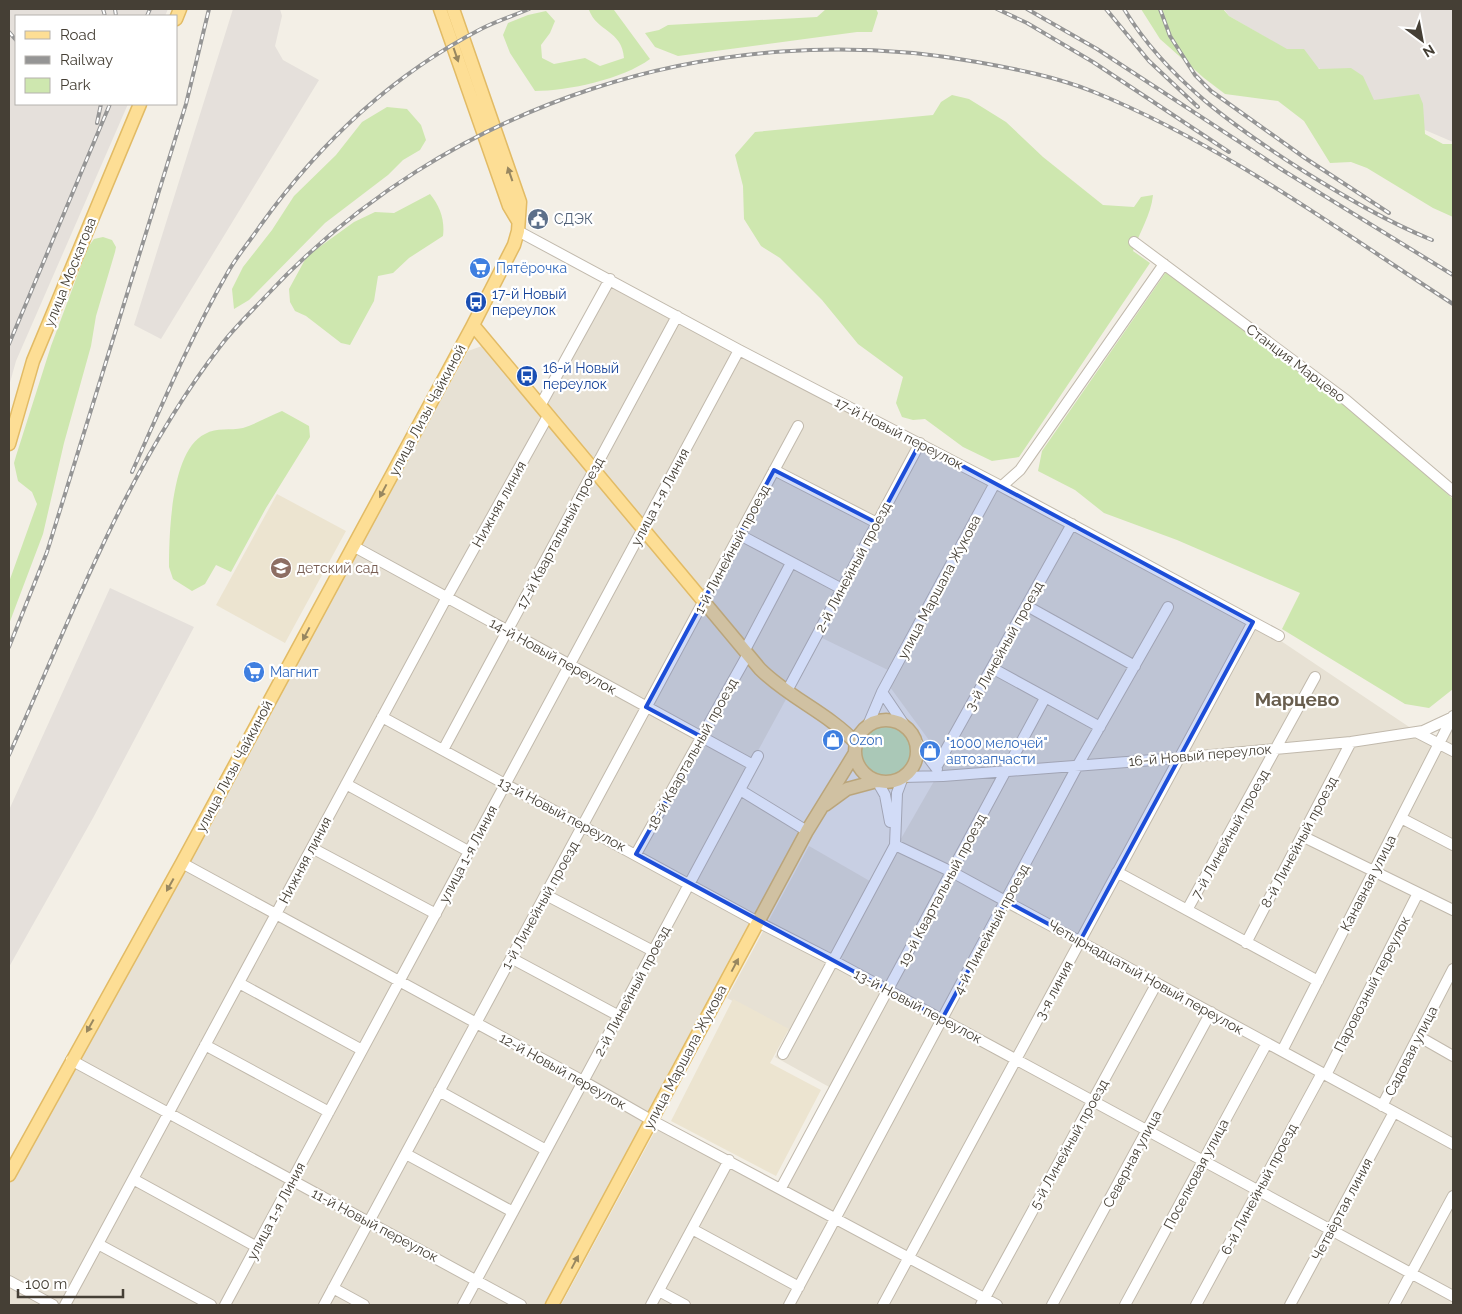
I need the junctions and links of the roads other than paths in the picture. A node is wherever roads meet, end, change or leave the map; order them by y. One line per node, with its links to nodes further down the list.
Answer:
1 (440, 9): 4 (main road, one-way to 4)
2 (453, 9): 4 (main road, улица Лизы Чайкиной, one-way to 2)
3 (140, 105): 14 (main road, улица Москатова)
4 (518, 226): 7 (street, 17-й Новый переулок); 9 (main road, улица Лизы Чайкиной)
5 (1134, 242): 6 (street, Станция Марцево)
6 (1164, 264): 18 (street, улица Маршала Жукова); 19 (street, Станция Марцево)
7 (610, 279): 8 (street, 17-й Новый переулок); 11 (street)
8 (677, 316): 10 (street, 17-й Новый переулок); 17 (street, 17-й Квартальный проезд)
9 (473, 325): 11 (main road); 24 (main road, улица Лизы Чайкиной, one-way to 24)
10 (739, 350): 15 (street, 17-й Новый переулок); 22 (street, улица 1-я Линия)
11 (540, 406): 12 (main road)
12 (548, 416): 17 (main road); 27 (street, Нижняя линия)
13 (798, 426): 16 (street, 1-й Линейный проезд)
14 (9, 444)
15 (920, 444): 18 (street, 17-й Новый переулок); 20 (street, 2-й Линейный проезд)
16 (774, 470): 20 (street); 23 (street, 1-й Линейный проезд)
17 (593, 471): 22 (main road); 32 (street, 17-й Квартальный проезд)
18 (999, 484): 21 (street, 17-й Новый переулок); 40 (street, улица Маршала Жукова)
19 (1453, 491)
20 (877, 523): 26 (street, 2-й Линейный проезд)
21 (1072, 524): 29 (street, 3-й Линейный проезд); 31 (street, 17-й Новый переулок)
22 (642, 529): 28 (main road); 35 (street, улица 1-я Линия)
23 (740, 535): 25 (street); 28 (street, 1-й Линейный проезд)
24 (353, 546): 27 (street, 14-й Новый переулок); 79 (main road, улица Лизы Чайкиной, one-way to 79)
25 (791, 563): 26 (street); 34 (street, 18-й Квартальный проезд)
26 (842, 589): 39 (street, 2-й Линейный проезд)
27 (447, 597): 32 (street, 14-й Новый переулок); 44 (street, Нижняя линия)
28 (703, 602): 34 (main road); 42 (street, 1-й Линейный проезд)
29 (1027, 606): 36 (street); 37 (street, 3-й Линейный проезд)
30 (1168, 607): 36 (street, 4-й Линейный проезд)
31 (1253, 622): 33 (street, 17-й Новый переулок); 58 (street, 3-я линия)
32 (508, 631): 35 (street, 14-й Новый переулок); 56 (street, 17-й Квартальный проезд)
33 (1279, 636)
34 (746, 652): 39 (main road); 50 (street, 18-й Квартальный проезд)
35 (570, 665): 42 (street, 14-й Новый переулок); 66 (street, улица 1-я Линия)
36 (1135, 666): 47 (street, 4-й Линейный проезд)
37 (992, 668): 41 (street); 60 (street, 3-й Линейный проезд)
38 (1315, 677): 55 (street, 7-й Линейный проезд)
39 (787, 691): 48 (main road)
40 (882, 692): 45 (street, улица Маршала Жукова); 46 (street)
41 (1045, 698): 47 (street); 62 (street, 19-й Квартальный проезд)
42 (646, 707): 50 (street, 14-й Новый переулок); 71 (street, 1-й Линейный проезд)
43 (1453, 716): 49 (street, 16-й Новый переулок); 53 (street, Канавная улица)
44 (382, 717): 56 (street, 13-й Новый переулок); 67 (street, Нижняя линия)
45 (867, 726): 46 (main road); 48 (main road); 54 (main road)
46 (906, 726): 51 (main road)
47 (1100, 727): 61 (street, 4-й Линейный проезд)
48 (843, 729): 54 (main road)
49 (1416, 732): 52 (street, 16-й Новый переулок); 53 (street)
50 (702, 737): 59 (street, 14-й Новый переулок); 78 (street, 18-й Квартальный проезд)
51 (915, 740): 60 (street); 64 (main road)
52 (1351, 742): 55 (street, 16-й Новый переулок); 73 (street, 8-й Линейный проезд)
53 (1439, 744): 57 (street); 70 (street, Канавная улица)
54 (855, 748): 65 (main road); 69 (main road, улица Маршала Жукова)
55 (1276, 749): 58 (street, 16-й Новый переулок); 87 (street, 7-й Линейный проезд)
56 (443, 750): 66 (street, 13-й Новый переулок)
57 (1453, 751)
58 (1179, 758): 61 (street, 16-й Новый переулок); 81 (street, 3-я линия)
59 (756, 761): 68 (street, 2-й Линейный проезд)
60 (934, 764): 63 (street)
61 (1078, 765): 62 (street, 16-й Новый переулок); 86 (street, 4-й Линейный проезд)
62 (1006, 771): 63 (street, 16-й Новый переулок); 80 (street, 19-й Квартальный проезд)
63 (943, 776): 64 (street, 16-й Новый переулок)
64 (903, 777): 65 (main road); 75 (street)
65 (877, 781): 69 (main road, улица Маршала Жукова); 75 (street)
66 (506, 783): 71 (street, 13-й Новый переулок); 77 (street, улица 1-я Линия)
67 (346, 784): 76 (street, Нижняя линия); 77 (street)
68 (740, 790): 72 (street); 83 (street, 2-й Линейный проезд)
69 (819, 810): 72 (main road, улица Маршала Жукова)
70 (1401, 818): 74 (street); 82 (street, Канавная улица)
71 (583, 825): 78 (street, 13-й Новый переулок); 85 (street, 1-й Линейный проезд)
72 (807, 831): 91 (main road, улица Маршала Жукова)
73 (1302, 836): 82 (street); 93 (street, 8-й Линейный проезд)
74 (1453, 844)
75 (895, 845): 80 (street, Четырнадцатый Новый переулок); 96 (street)
76 (312, 848): 89 (street, Нижняя линия); 90 (street)
77 (468, 851): 90 (street, улица 1-я Линия)
78 (636, 854): 83 (street, 13-й Новый переулок)
79 (182, 863): 89 (street, 12-й Новый переулок); 115 (main road, улица Лизы Чайкиной, one-way to 115)
80 (952, 872): 86 (street, Четырнадцатый Новый переулок); 102 (street, 19-й Квартальный проезд)
81 (1117, 872): 87 (street); 92 (street, 3-я линия)
82 (1374, 872): 84 (street); 99 (street, Канавная улица)
83 (690, 883): 91 (street, 13-й Новый переулок); 94 (street, 2-й Линейный проезд)
84 (1418, 893): 88 (street); 116 (street, Паровозный переулок)
85 (546, 895): 94 (street); 95 (street, 1-й Линейный проезд)
86 (1006, 901): 92 (street, Четырнадцатый Новый переулок); 105 (street, 4-й Линейный проезд)
87 (1187, 910): 93 (street)
88 (1453, 910)
89 (276, 914): 98 (street, 12-й Новый переулок); 100 (street, Нижняя линия)
90 (436, 914): 98 (street, улица 1-я Линия)
91 (758, 922): 96 (street, 13-й Новый переулок); 124 (main road, улица Маршала Жукова, one-way to 91)
92 (1080, 941): 101 (street, Четырнадцатый Новый переулок); 114 (street, 3-я линия)
93 (1246, 942): 99 (street)
94 (653, 951): 104 (street, 2-й Линейный проезд)
95 (511, 958): 104 (street); 106 (street, 1-й Линейный проезд)
96 (834, 961): 102 (street, 13-й Новый переулок); 112 (street)
97 (1453, 969): 107 (street, Садовая улица)
98 (399, 981): 106 (street, 12-й Новый переулок); 110 (street, улица 1-я Линия)
99 (1318, 982): 111 (street, Канавная улица)
100 (239, 983): 109 (street, Нижняя линия); 110 (street)
101 (1156, 983): 103 (street, Четырнадцатый Новый переулок); 119 (street, 5-й Линейный проезд)
102 (888, 990): 105 (street, 13-й Новый переулок); 134 (street, 19-й Квартальный проезд)
103 (1211, 1012): 108 (street, Четырнадцатый Новый переулок); 125 (street, Северная улица)
104 (619, 1016): 117 (street, 2-й Линейный проезд)
105 (942, 1019): 114 (street, 13-й Новый переулок); 138 (street, 4-й Линейный проезд)
106 (476, 1023): 117 (street, 12-й Новый переулок); 118 (street, 1-й Линейный проезд)
107 (1418, 1036): 113 (street); 120 (street, Садовая улица)
108 (1267, 1043): 111 (street, Четырнадцатый Новый переулок); 130 (street, Поселковая улица)
109 (205, 1045): 121 (street); 123 (street, Нижняя линия)
110 (362, 1050): 121 (street, улица 1-я Линия)
111 (1282, 1051): 116 (street, Четырнадцатый Новый переулок)
112 (782, 1054)
113 (1453, 1056)
114 (1016, 1059): 119 (street, 13-й Новый переулок); 144 (street, 3-я линия)
115 (71, 1060): 123 (street, 11-й Новый переулок); 131 (main road, улица Лизы Чайкиной)
116 (1324, 1074): 120 (street, Четырнадцатый Новый переулок); 135 (street, 6-й Линейный проезд)
117 (583, 1081): 124 (street, 12-й Новый переулок); 127 (street, 2-й Линейный проезд)
118 (439, 1091): 127 (street); 128 (street, 1-й Линейный проезд)
119 (1092, 1101): 125 (street, 13-й Новый переулок); 152 (street, 5-й Линейный проезд)
120 (1382, 1106): 122 (street, Четырнадцатый Новый переулок)
121 (329, 1112): 133 (street, улица 1-я Линия)
122 (1394, 1112): 126 (street); 141 (street, Четвёртая линия)
123 (168, 1113): 132 (street, Нижняя линия); 133 (street, 11-й Новый переулок)
124 (651, 1120): 129 (street, 12-й Новый переулок); 161 (main road, улица Маршала Жукова, one-way to 124)
125 (1147, 1130): 130 (street, 13-й Новый переулок); 167 (street, Северная улица)
126 (1453, 1144)
127 (546, 1150): 137 (street, 2-й Линейный проезд)
128 (406, 1154): 137 (street); 139 (street, 1-й Линейный проезд)
129 (729, 1160): 134 (street, 12-й Новый переулок); 140 (street)
130 (1203, 1161): 135 (street, 13-й Новый переулок); 168 (street, Поселковая улица)
131 (9, 1175)
132 (133, 1179): 142 (street, Нижняя линия); 143 (street)
133 (293, 1180): 139 (street, 11-й Новый переулок); 143 (street, улица 1-я Линия)
134 (781, 1188): 138 (street, 12-й Новый переулок)
135 (1258, 1190): 141 (street, 13-й Новый переулок); 169 (street, 6-й Линейный проезд)
136 (1453, 1196): 145 (street)
137 (513, 1212): 146 (street, 2-й Линейный проезд)
138 (836, 1218): 144 (street, 12-й Новый переулок); 148 (street, 4-й Линейный проезд)
139 (369, 1222): 146 (street, 11-й Новый переулок); 149 (street, 1-й Линейный проезд)
140 (692, 1229): 148 (street); 150 (street)
141 (1331, 1230): 145 (street, 13-й Новый переулок); 170 (street, Четвёртая линия)
142 (98, 1244): 154 (street, Нижняя линия); 155 (street)
143 (257, 1246): 156 (street, улица 1-я Линия)
144 (909, 1257): 152 (street, 12-й Новый переулок); 165 (street, 3-я линия)
145 (1412, 1273): 151 (street, 13-й Новый переулок); 171 (street)
146 (477, 1280): 159 (street, 2-й Линейный проезд); 160 (street, 11-й Новый переулок)
147 (9, 1281): 153 (street)
148 (799, 1287): 164 (street, 4-й Линейный проезд)
149 (334, 1288): 157 (street, 1-й Линейный проезд); 158 (street)
150 (659, 1291): 162 (street); 163 (street)
151 (1453, 1296)
152 (982, 1302): 166 (street, 12-й Новый переулок)
153 (53, 1305)
154 (65, 1305)
155 (211, 1305)
156 (225, 1305)
157 (324, 1305)
158 (364, 1305)
159 (463, 1305)
160 (521, 1305)
161 (552, 1305)
162 (651, 1305)
163 (685, 1305)
164 (789, 1305)
165 (883, 1305)
166 (997, 1305)
167 (1052, 1305)
168 (1125, 1305)
169 (1196, 1305)
170 (1290, 1305)
171 (1394, 1305)

